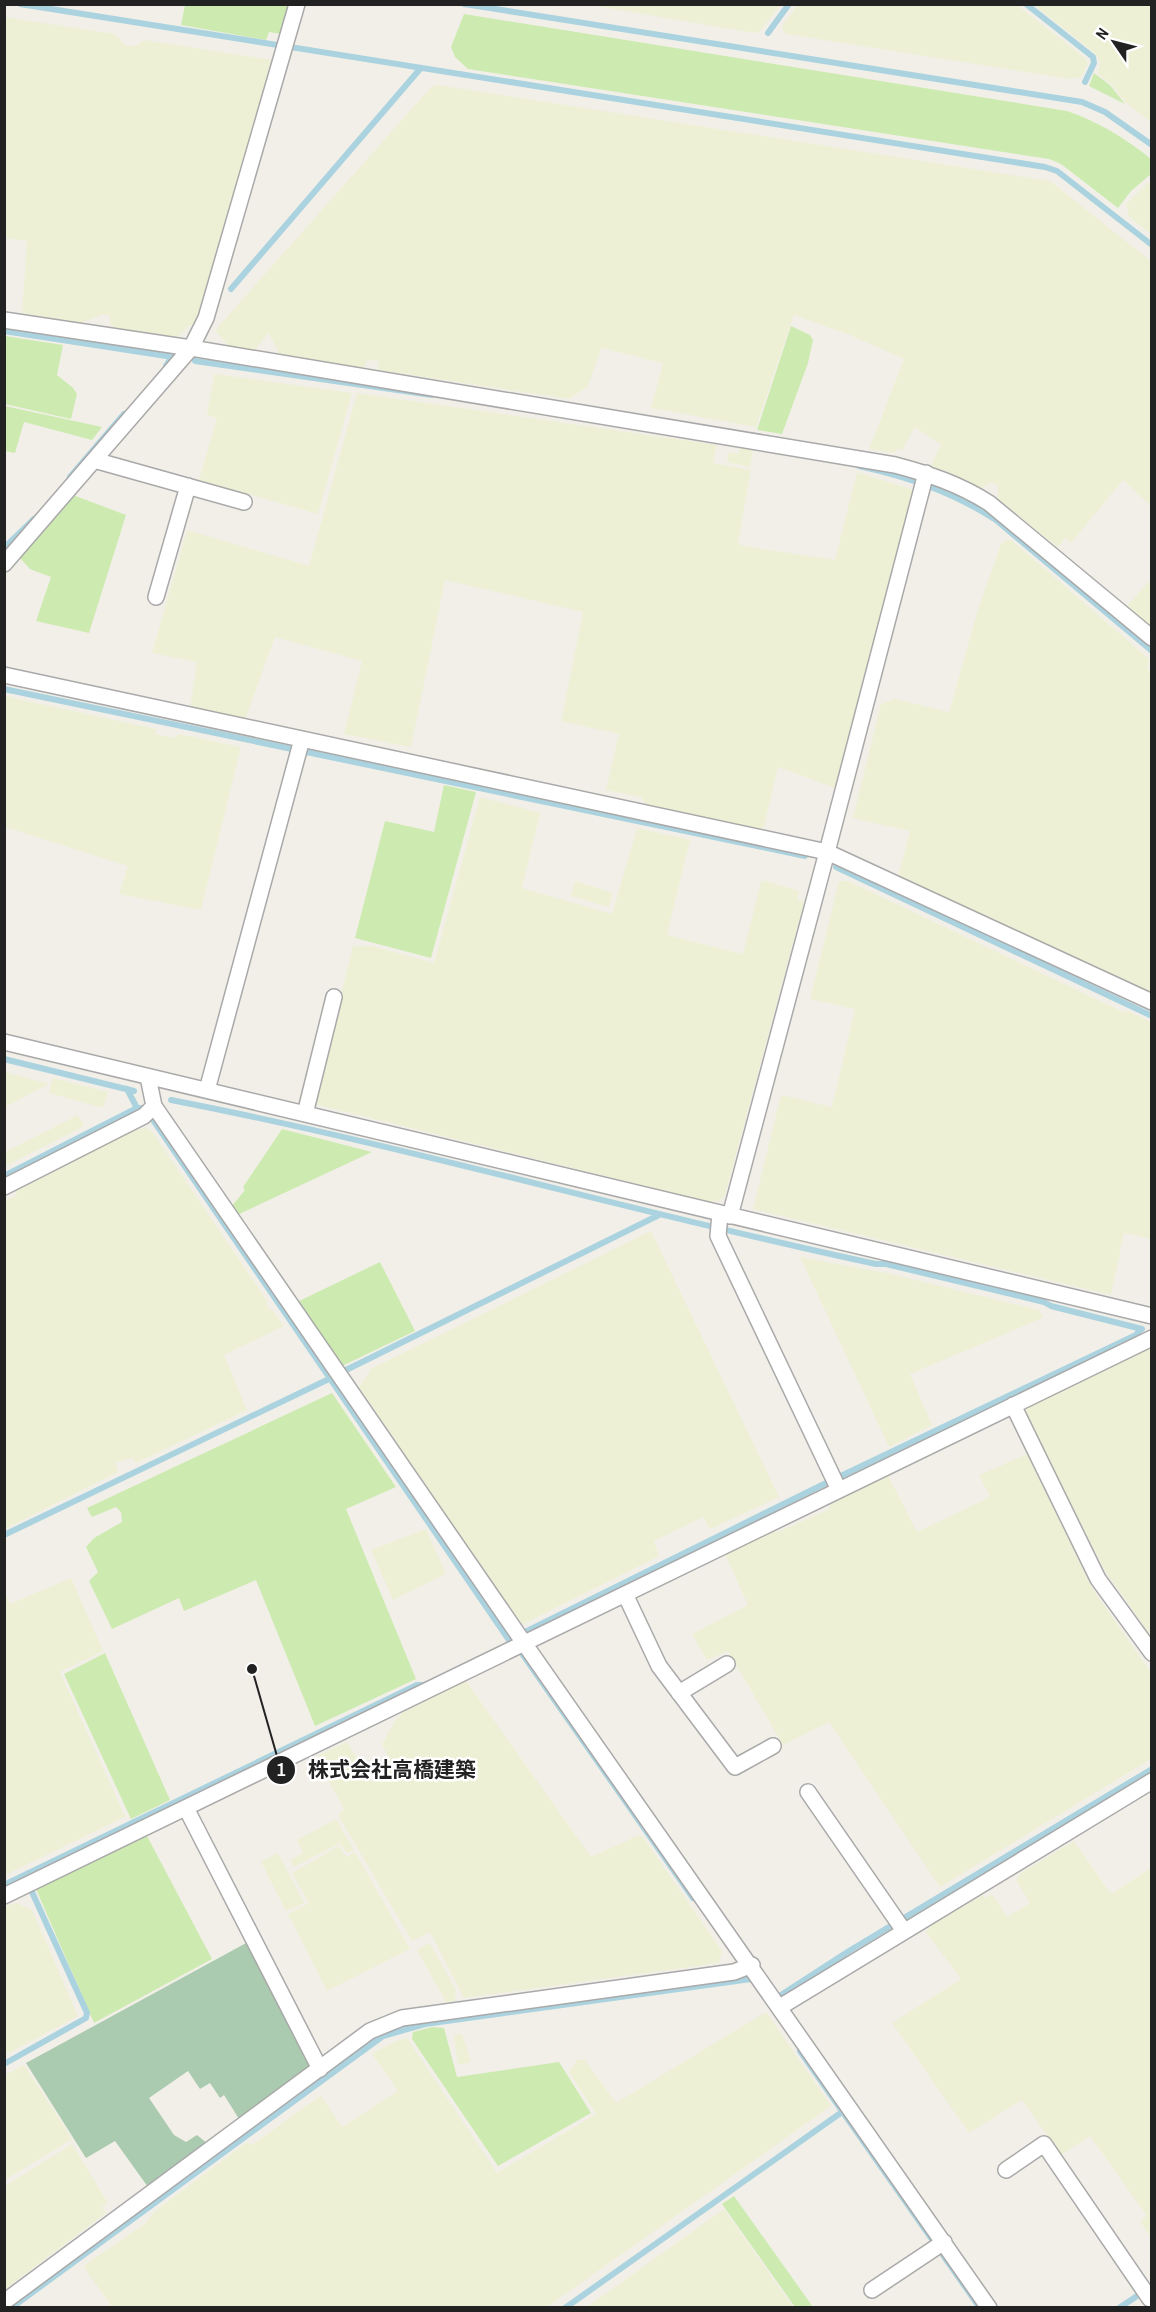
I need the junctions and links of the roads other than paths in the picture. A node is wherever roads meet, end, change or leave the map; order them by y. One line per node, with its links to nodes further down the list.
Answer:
1 (297, 4): 3 (street)
2 (4, 320): 3 (street)
3 (191, 348): 4 (street); 5 (street)
4 (94, 460): 6 (street); 8 (street)
5 (924, 480): 10 (street); 13 (street)
6 (188, 486): 7 (street); 9 (street)
7 (244, 502)
8 (4, 564)
9 (156, 597)
10 (1152, 638)
11 (4, 675): 12 (street)
12 (300, 747): 13 (street); 18 (street)
13 (827, 852): 15 (street); 22 (street)
14 (334, 997): 20 (street)
15 (1152, 1002)
16 (4, 1042): 17 (street)
17 (148, 1077): 18 (street); 19 (street)
18 (207, 1090): 20 (street)
19 (149, 1111): 21 (street); 28 (street)
20 (305, 1114): 22 (street)
21 (4, 1187)
22 (725, 1215): 23 (street); 26 (street)
23 (1152, 1316)
24 (1152, 1338): 25 (street)
25 (1013, 1405): 26 (street); 29 (street)
26 (839, 1490): 27 (street)
27 (625, 1594): 28 (street); 31 (street)
28 (524, 1643): 35 (street); 38 (street)
29 (1152, 1653)
30 (727, 1664): 31 (street)
31 (679, 1693): 32 (street)
32 (773, 1746)
33 (1152, 1781): 37 (street)
34 (808, 1792): 37 (street)
35 (186, 1808): 36 (street); 40 (street)
36 (4, 1896)
37 (904, 1931): 39 (street)
38 (752, 1965): 39 (street); 40 (street)
39 (780, 2007): 42 (street)
40 (320, 2069): 45 (street)
41 (1006, 2170): 44 (street)
42 (944, 2242): 43 (street); 46 (street)
43 (872, 2290)
44 (1146, 2301)
45 (4, 2302)
46 (989, 2307)

